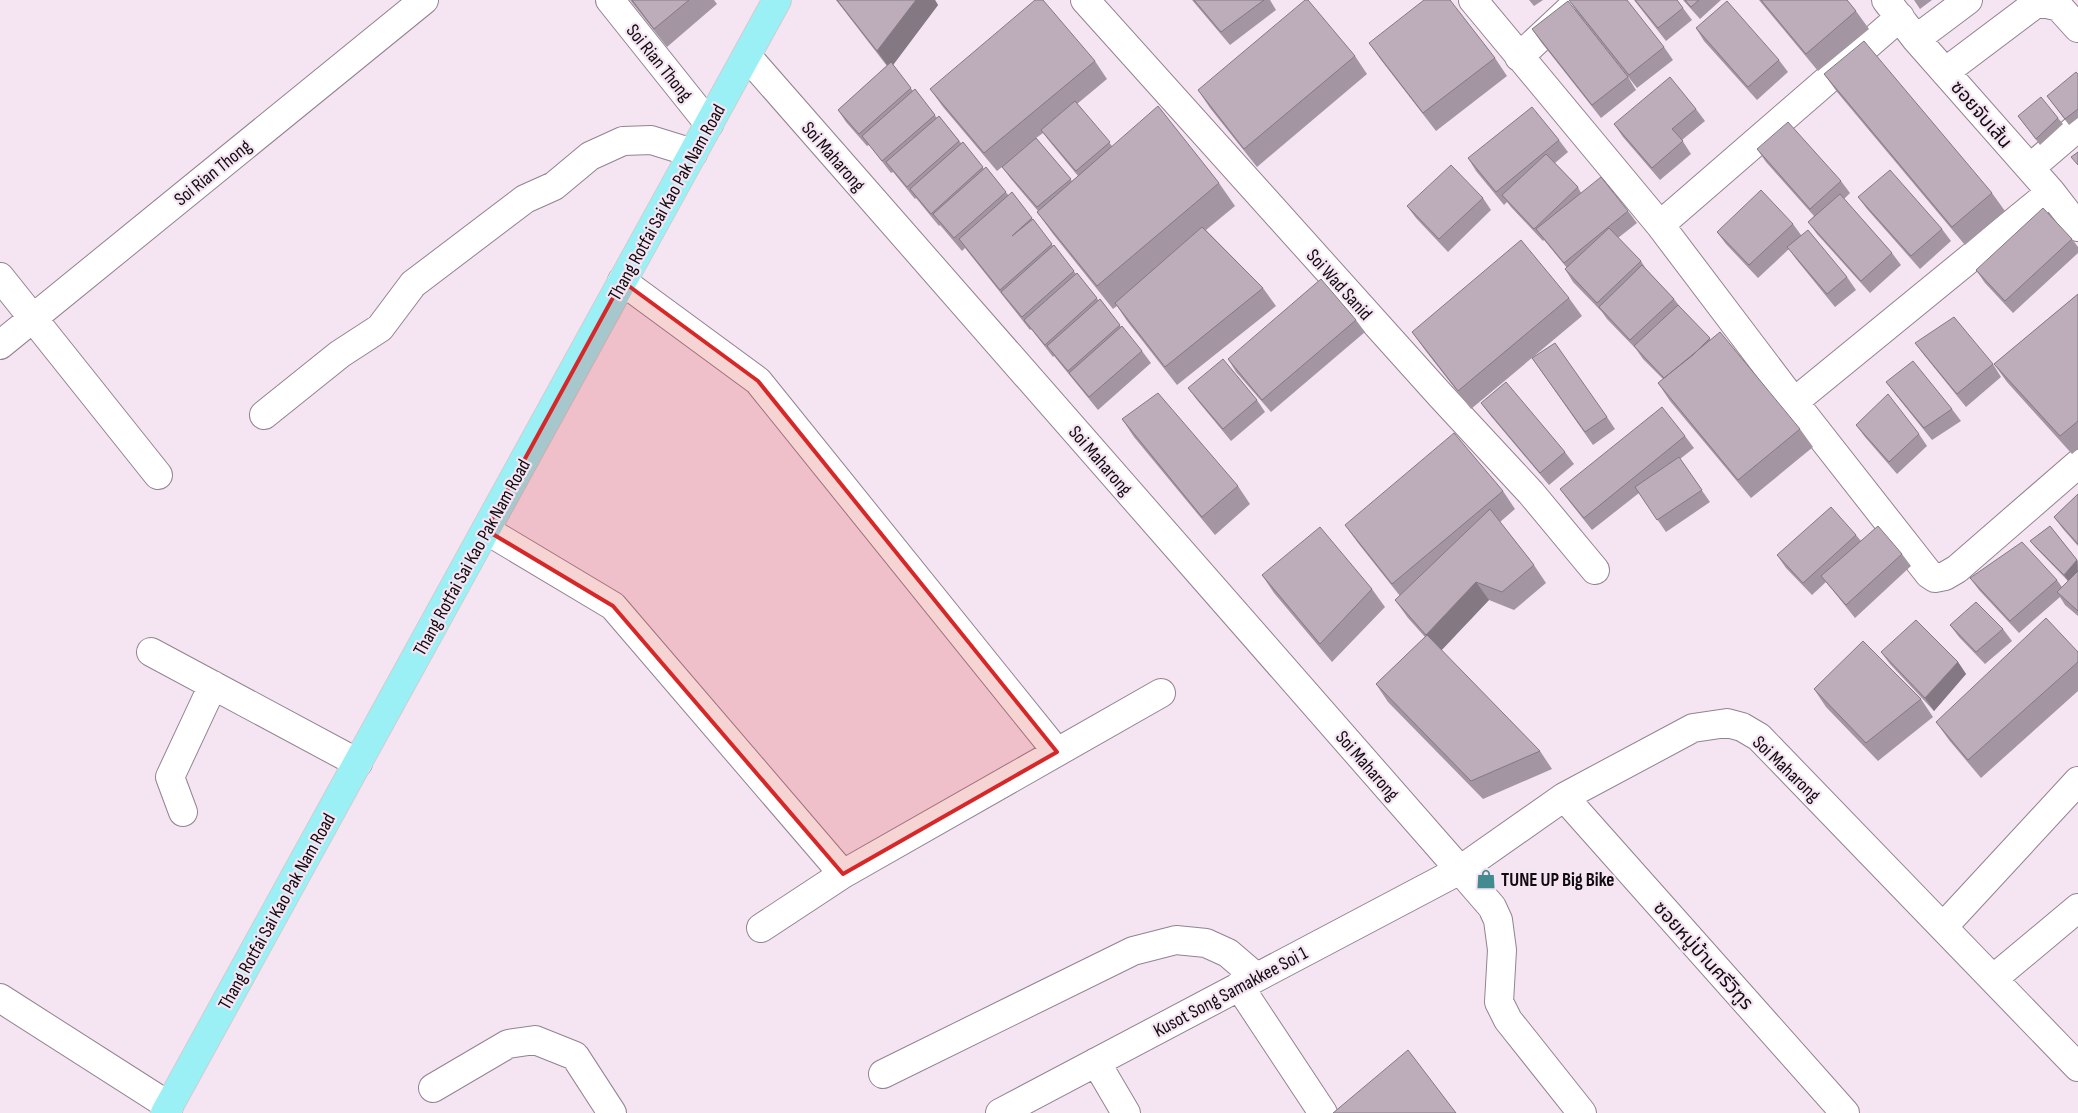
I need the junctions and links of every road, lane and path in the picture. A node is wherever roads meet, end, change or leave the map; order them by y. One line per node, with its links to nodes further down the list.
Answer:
1 (424, 0): 23 (street, Soi Rian Thong)
2 (610, 0): 14 (street, Soi Rian Thong)
3 (777, 0): 11 (main road, Thang Rotfai Sai Kao Pak Nam Road)
4 (1085, 0): 30 (street, Soi Wad Sanid)
5 (1473, 0): 12 (street)
6 (1580, 0): 12 (street)
7 (1968, 0): 10 (street)
8 (1893, 9): 10 (street, ซอยจับเส้น); 19 (street)
9 (2078, 28): 13 (street)
10 (1916, 39): 13 (street, ซอยจับเส้น)
11 (747, 56): 14 (main road, Thang Rotfai Sai Kao Pak Nam Road); 39 (street, Soi Maharong)
12 (1519, 57): 19 (street)
13 (1945, 72): 17 (street, ซอยจับเส้น)
14 (709, 124): 16 (main road, Thang Rotfai Sai Kao Pak Nam Road)
15 (2078, 127): 17 (street)
16 (693, 153): 22 (main road, Thang Rotfai Sai Kao Pak Nam Road); 26 (street)
17 (2030, 168): 18 (street, ซอยจับเส้น)
18 (2051, 192): 20 (street, ซอยจับเส้น); 25 (street)
19 (1660, 225): 25 (street)
20 (2078, 227)
21 (0, 277): 23 (street)
22 (622, 281): 29 (main road, Thang Rotfai Sai Kao Pak Nam Road); 34 (street)
23 (32, 318): 24 (street, Soi Rian Thong); 28 (street)
24 (0, 345)
25 (1794, 402): 27 (street)
26 (264, 415)
27 (2078, 464)
28 (158, 475)
29 (486, 530): 35 (main road, Thang Rotfai Sai Kao Pak Nam Road); 40 (street)
30 (1595, 570)
31 (151, 652): 32 (street)
32 (213, 685): 35 (street); 38 (street)
33 (1161, 693): 34 (street)
34 (1057, 752): 40 (street)
35 (358, 763): 51 (main road, Thang Rotfai Sai Kao Pak Nam Road)
36 (2078, 781): 42 (street)
37 (1564, 797): 39 (street, Soi Maharong); 42 (street, Soi Maharong); 57 (street, ซอยหมู่บ้านศรีวิฑูร)
38 (183, 812)
39 (1460, 870): 45 (street, Kusot Song Samakkee Soi 1); 56 (street)
40 (843, 874): 43 (street)
41 (2078, 908): 44 (street)
42 (1943, 927): 44 (street, Soi Maharong)
43 (761, 928)
44 (1993, 979): 48 (street, Soi Maharong)
45 (1248, 982): 47 (street, Kusot Song Samakkee Soi 1); 49 (street); 55 (street)
46 (0, 998): 51 (street)
47 (1096, 1062): 53 (street, Kusot Song Samakkee Soi 1); 54 (street)
48 (2078, 1067)
49 (883, 1074)
50 (433, 1088): 52 (street)
51 (167, 1110)
52 (612, 1113)
53 (1000, 1113)
54 (1126, 1113)
55 (1322, 1113)
56 (1582, 1113)
57 (1845, 1113)

